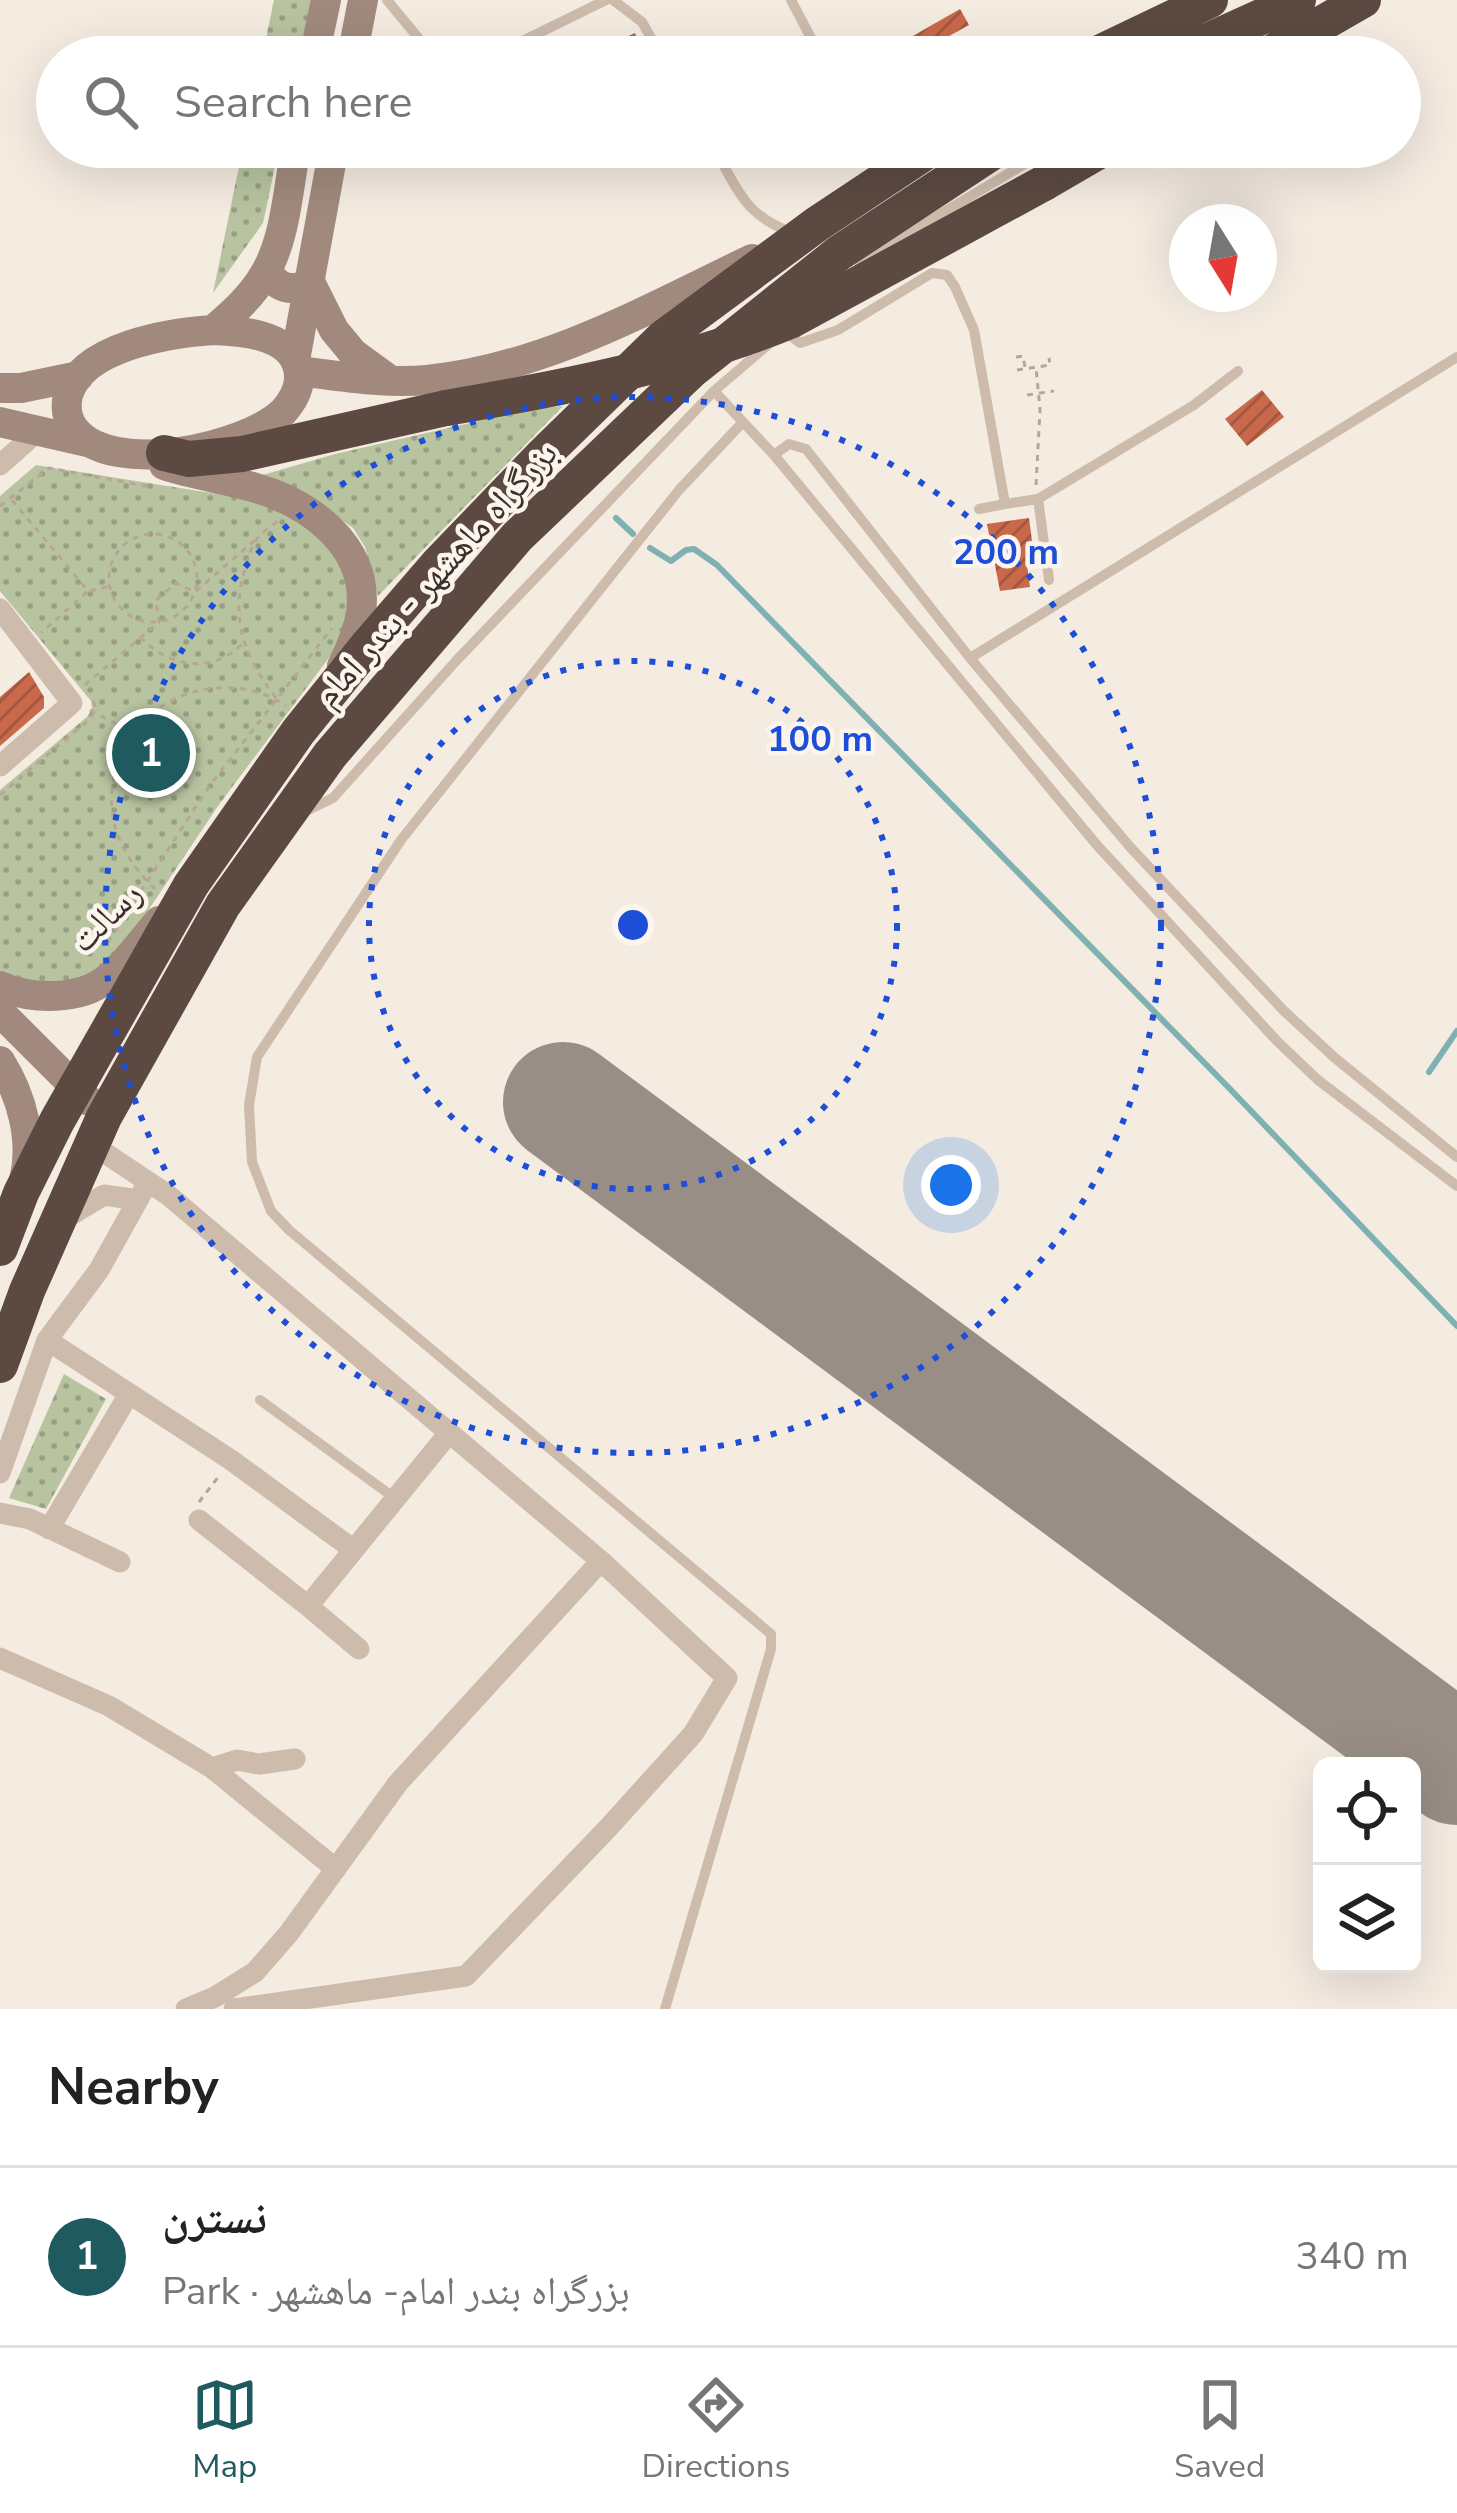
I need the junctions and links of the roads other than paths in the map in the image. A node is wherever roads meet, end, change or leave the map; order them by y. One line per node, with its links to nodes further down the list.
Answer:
1 (326, 0): 9 (main road)
2 (363, 0): 10 (main road)
3 (387, 0): 11 (lane)
4 (609, 0): 12 (lane); 13 (lane)
5 (791, 0): 14 (lane)
6 (1210, 0): 15 (highway)
7 (1298, 0): 16 (highway)
8 (1363, 0): 17 (highway)
9 (318, 36)
10 (356, 36)
11 (417, 36)
12 (534, 36)
13 (650, 36)
14 (810, 36)
15 (1135, 36)
16 (1219, 36)
17 (1300, 36)
18 (292, 168): 26 (main road)
19 (330, 168): 27 (main road)
20 (726, 168): 25 (lane)
21 (872, 168): 25 (highway)
22 (968, 168): 53 (highway, بزرگراه ماهشهر - بندر امام)
23 (1018, 168): 29 (lane)
24 (1070, 168): 44 (highway, bridge)
25 (801, 236): 34 (main road); 51 (highway)
26 (268, 270): 27 (main road); 28 (main road)
27 (310, 282): 31 (main road); 34 (main road)
28 (213, 330): 31 (main road); 33 (main road)
29 (784, 331): 36 (lane); 46 (lane)
30 (1457, 357): 50 (lane)
31 (297, 366): 34 (main road); 44 (main road)
32 (1238, 370): 45 (lane)
33 (79, 376): 35 (main road); 40 (main road)
34 (390, 380)
35 (0, 388)
36 (714, 391): 38 (lane); 53 (lane)
37 (0, 422): 39 (main road)
38 (743, 422): 41 (lane); 88 (lane)
39 (37, 432): 40 (main road); 43 (street)
40 (91, 443): 42 (main road)
41 (778, 451): 50 (lane); 62 (lane)
42 (124, 453): 44 (main road); 51 (main road)
43 (0, 465)
44 (162, 471)
45 (1038, 499): 46 (lane); 48 (lane)
46 (1005, 504): 47 (lane)
47 (980, 508)
48 (1049, 580)
49 (0, 609): 52 (street)
50 (970, 658): 61 (lane)
51 (317, 710): 54 (highway)
52 (0, 766)
53 (282, 822): 60 (highway, بزرگراه ماهشهر - بندر امام)
54 (182, 896): 55 (main road, رسالت); 58 (highway)
55 (0, 986)
56 (0, 1012): 58 (main road)
57 (2, 1063): 59 (main road); 64 (main road)
58 (76, 1087): 59 (highway); 60 (main road)
59 (57, 1121): 60 (street); 64 (highway)
60 (98, 1131): 63 (street); 65 (highway, بزرگراه ماهشهر - بندر امام)
61 (1457, 1157)
62 (1457, 1186)
63 (143, 1191): 65 (street); 67 (street); 71 (street)
64 (21, 1193): 66 (highway)
65 (56, 1226): 68 (highway, بزرگراه ماهشهر - بندر امام)
66 (0, 1248)
67 (47, 1340): 69 (street); 72 (street)
68 (0, 1364)
69 (129, 1394): 76 (street); 77 (street)
70 (260, 1400): 73 (lane)
71 (449, 1433): 73 (street); 78 (street)
72 (0, 1473)
73 (396, 1498): 77 (street)
74 (0, 1514): 76 (street)
75 (199, 1520): 80 (street)
76 (49, 1529): 79 (street)
77 (354, 1550): 80 (street)
78 (602, 1561): 85 (street); 87 (street)
79 (120, 1562)
80 (308, 1606): 81 (street)
81 (359, 1649)
82 (0, 1658): 84 (street)
83 (296, 1759): 84 (street)
84 (212, 1768): 85 (street)
85 (336, 1869): 86 (street)
86 (186, 2009)
87 (234, 2009)
88 (665, 2009)

